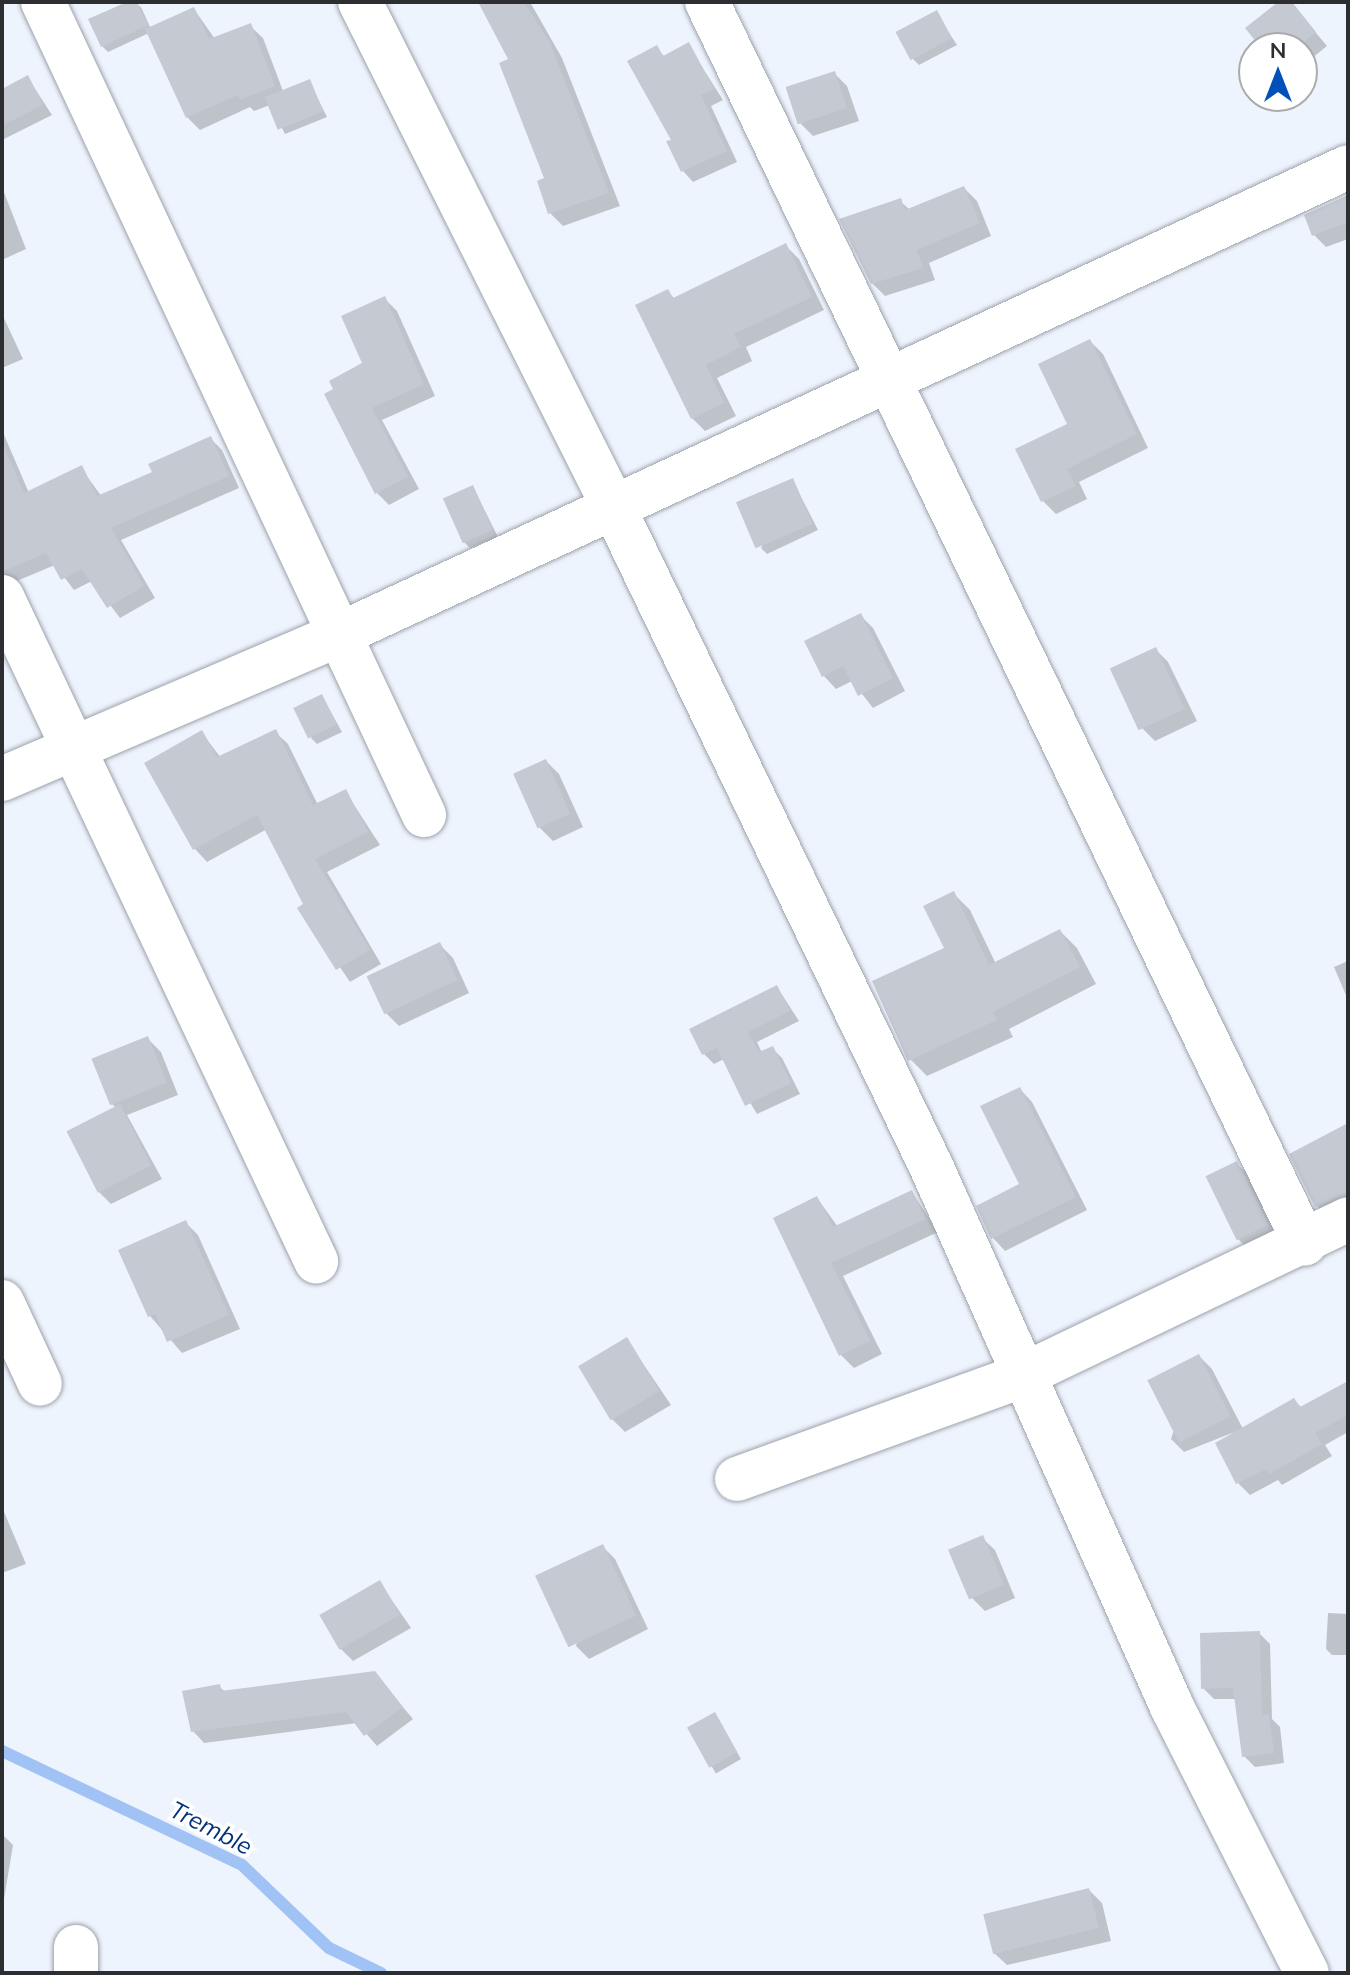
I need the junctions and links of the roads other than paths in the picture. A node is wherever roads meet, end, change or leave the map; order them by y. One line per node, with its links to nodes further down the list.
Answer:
1 (43, 2): 8 (street)
2 (360, 2): 6 (street)
3 (707, 2): 5 (street)
4 (1348, 167): 5 (street)
5 (889, 382): 6 (street); 13 (street)
6 (614, 508): 8 (street); 16 (street)
7 (2, 597): 9 (street)
8 (336, 636): 9 (street); 11 (street)
9 (76, 749): 10 (street); 14 (street)
10 (2, 779)
11 (424, 815)
12 (1348, 1219): 13 (street)
13 (1305, 1244): 16 (street)
14 (316, 1261)
15 (2, 1302): 17 (street)
16 (1021, 1376): 18 (street); 19 (street)
17 (40, 1384)
18 (737, 1479)
19 (1307, 1973)

